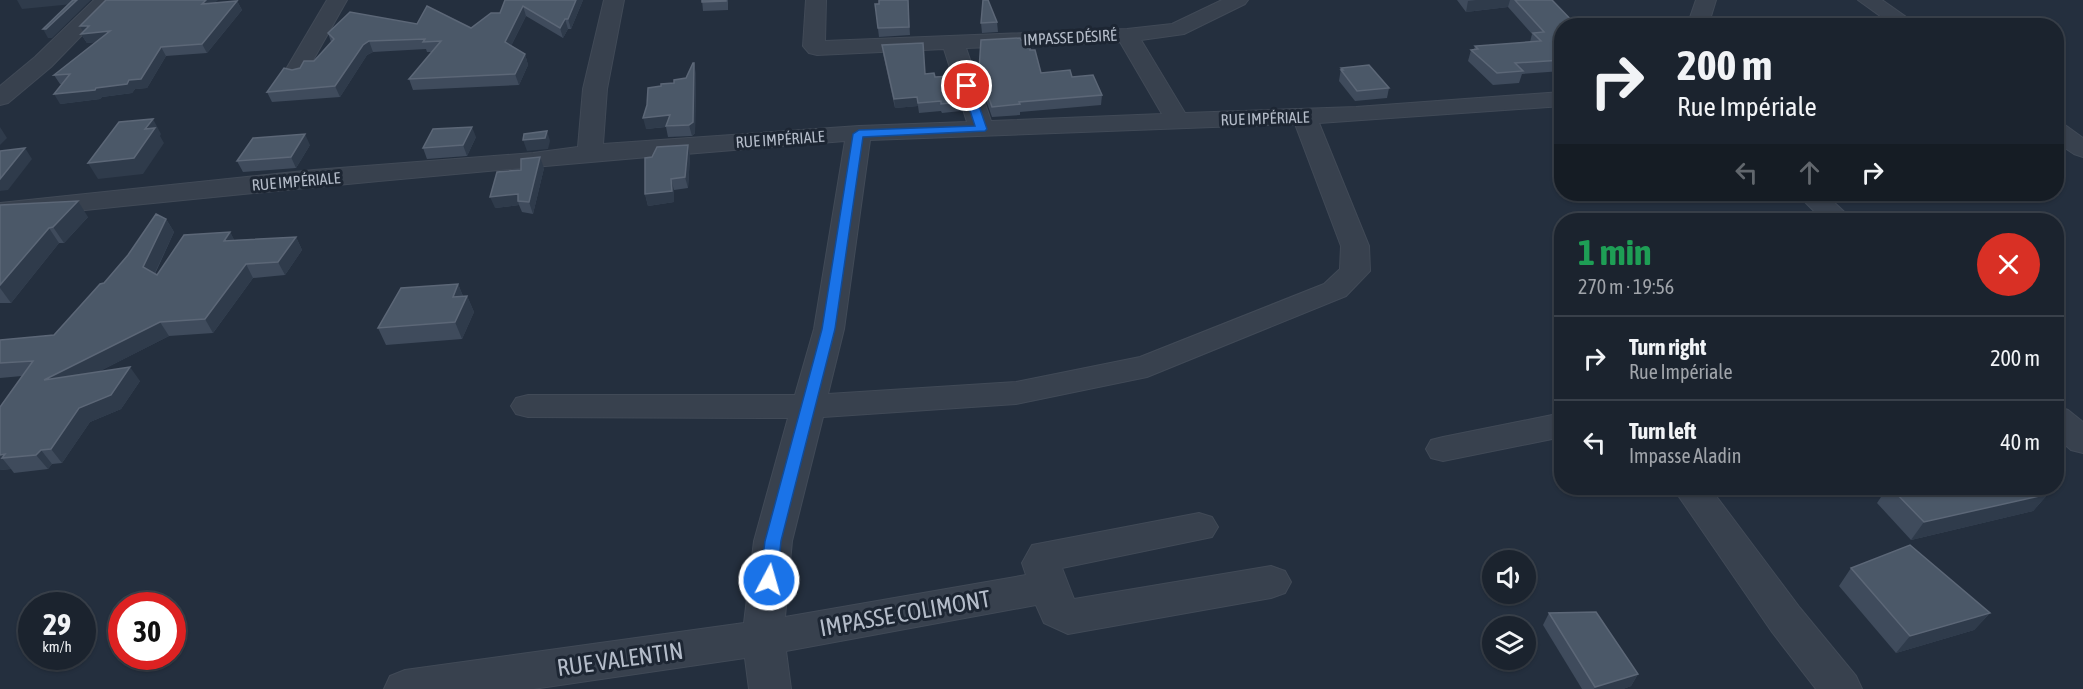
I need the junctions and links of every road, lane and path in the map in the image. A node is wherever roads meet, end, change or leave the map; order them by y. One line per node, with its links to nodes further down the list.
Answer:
1 (106, 0): 13 (street)
2 (337, 0): 12 (street)
3 (614, 0): 21 (street)
4 (816, 0): 11 (street, IMPASSE DÉSIRÉ)
5 (1238, 0): 10 (street)
6 (1706, 0): 8 (street)
7 (1868, 0): 9 (street)
8 (1699, 18)
9 (1896, 18)
10 (1127, 35): 11 (street, IMPASSE DÉSIRÉ); 16 (street, IMPASSE DÉSIRÉ)
11 (953, 43): 17 (street)
12 (296, 71)
13 (0, 98)
14 (1554, 100): 15 (street, RUE IMPÉRIALE)
15 (1304, 116): 16 (street, RUE IMPÉRIALE); 26 (street)
16 (1178, 121): 17 (street, RUE IMPÉRIALE)
17 (982, 129): 18 (street, RUE IMPÉRIALE)
18 (859, 134): 21 (street, RUE IMPÉRIALE); 26 (street)
19 (2064, 136): 20 (street)
20 (2083, 149)
21 (590, 153): 23 (street, RUE IMPÉRIALE)
22 (1818, 201): 24 (street)
23 (0, 211)
24 (1831, 213)
25 (528, 406): 26 (street)
26 (808, 407): 35 (street)
27 (2064, 425): 29 (street)
28 (1554, 427): 30 (street)
29 (2083, 441)
30 (1443, 449)
31 (1696, 495): 38 (street)
32 (1199, 527): 34 (street)
33 (1271, 582): 34 (street)
34 (1048, 587): 35 (street, IMPASSE COLIMONT)
35 (763, 638): 36 (street, RUE VALENTIN); 37 (street)
36 (405, 689)
37 (770, 689)
38 (1841, 689)

